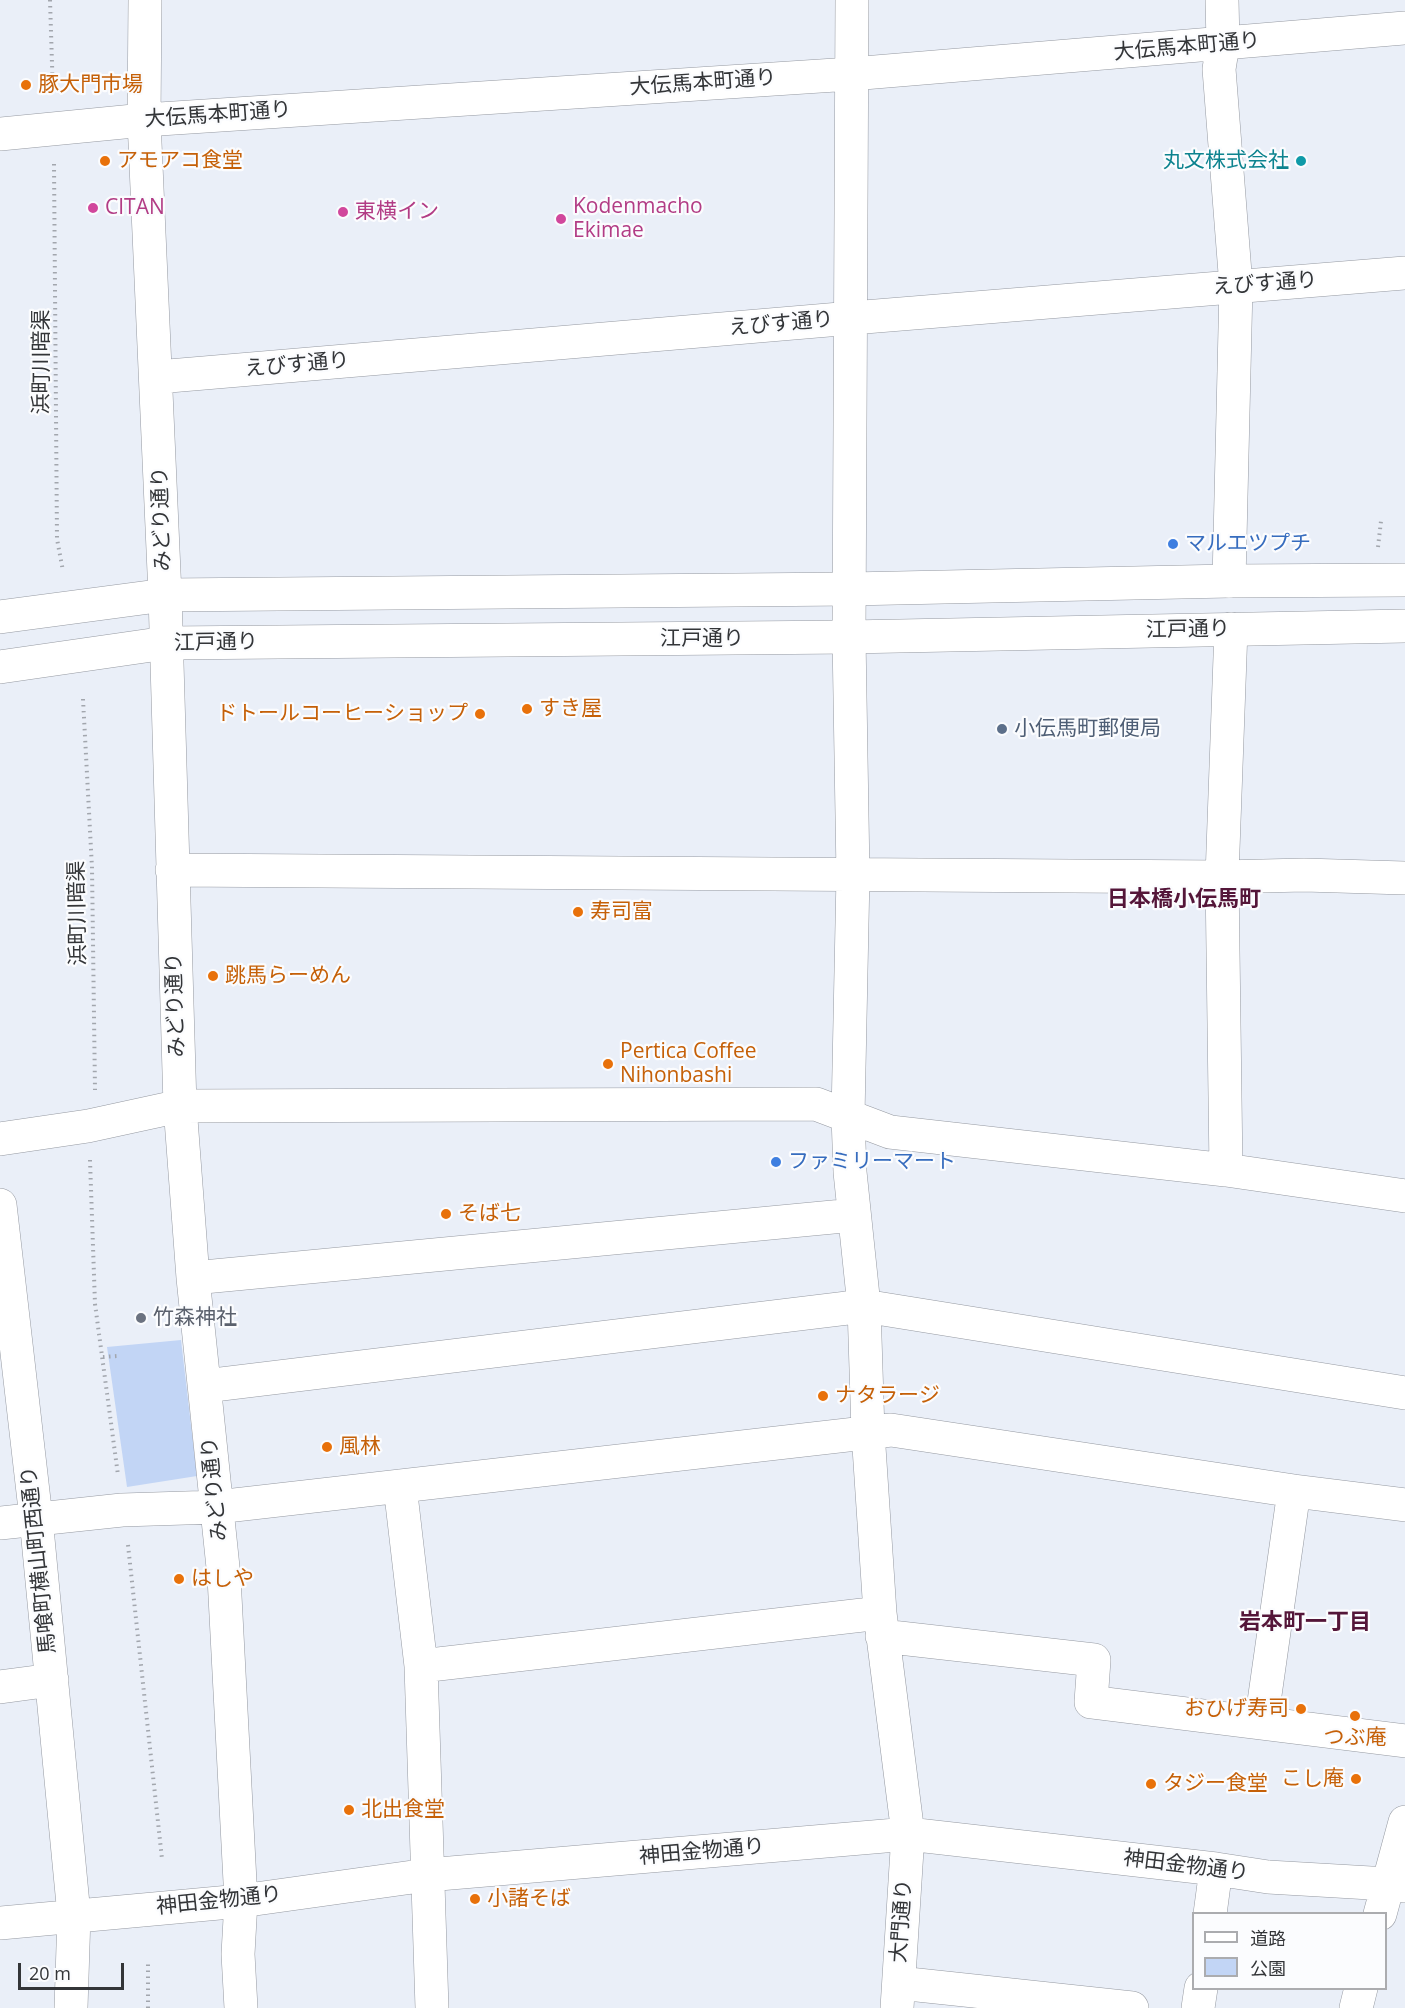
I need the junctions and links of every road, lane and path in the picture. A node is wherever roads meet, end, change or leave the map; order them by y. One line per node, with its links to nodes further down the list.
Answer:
1 (50, 0): 8 (path)
2 (145, 0): 9 (main road, みどり通り)
3 (852, 0): 7 (main road, 大門通り)
4 (1222, 0): 6 (main road)
5 (1405, 28): 6 (main road, 大伝馬本町通り)
6 (1223, 44): 7 (main road, 大伝馬本町通り); 13 (main road)
7 (851, 74): 9 (main road, 大伝馬本町通り); 14 (main road, 大門通り)
8 (53, 105)
9 (144, 120): 10 (main road, 大伝馬本町通り); 15 (main road, みどり通り)
10 (0, 134)
11 (54, 153): 18 (path, 浜町川暗渠)
12 (1405, 273): 13 (main road, えびす通り)
13 (1236, 286): 14 (main road, えびす通り); 20 (main road)
14 (852, 318): 15 (main road, えびす通り); 21 (main road, 大門通り)
15 (157, 377): 22 (main road, みどり通り)
16 (1381, 521): 17 (path)
17 (1378, 550)
18 (63, 571)
19 (1405, 580): 20 (main road)
20 (1230, 581): 21 (main road)
21 (850, 590): 22 (main road); 26 (main road, 大門通り)
22 (165, 595): 23 (main road); 27 (main road, みどり通り)
23 (0, 617)
24 (1405, 626): 25 (main road, 江戸通り)
25 (1231, 629): 26 (main road, 江戸通り); 32 (main road)
26 (849, 638): 27 (main road, 江戸通り); 31 (main road, 大門通り)
27 (166, 643): 28 (main road, 江戸通り); 30 (main road, みどり通り)
28 (0, 667)
29 (83, 699): 37 (path, 浜町川暗渠)
30 (172, 870): 31 (main road); 34 (main road, みどり通り)
31 (853, 874): 32 (main road); 35 (main road, 大門通り)
32 (1222, 877): 33 (main road); 38 (main road)
33 (1405, 878)
34 (180, 1106): 35 (main road); 37 (main road); 42 (main road, みどり通り)
35 (848, 1116): 38 (main road); 41 (main road, 大門通り)
36 (0, 1139): 37 (main road)
37 (89, 1140): 46 (path, 浜町川暗渠)
38 (1226, 1170): 39 (main road)
39 (1405, 1196)
40 (0, 1204): 44 (main road, 馬喰町横山町西通り)
41 (854, 1215): 42 (main road); 43 (main road, 大門通り)
42 (193, 1278): 47 (main road, みどり通り)
43 (864, 1306): 47 (main road); 48 (main road); 49 (main road, 大門通り)
44 (8, 1338): 55 (main road, 馬喰町横山町西通り)
45 (117, 1356): 46 (path)
46 (103, 1357): 54 (path, 浜町川暗渠)
47 (205, 1386): 53 (main road, みどり通り)
48 (1405, 1393)
49 (868, 1432): 50 (main road); 51 (main road); 57 (main road, 大門通り)
50 (400, 1486): 53 (main road); 58 (main road)
51 (1294, 1491): 52 (main road); 61 (main road)
52 (1405, 1505)
53 (217, 1507): 54 (main road); 69 (main road, みどり通り)
54 (122, 1510): 55 (main road); 65 (path, 浜町川暗渠)
55 (36, 1518): 56 (main road); 59 (main road, 馬喰町横山町西通り)
56 (0, 1523)
57 (881, 1624): 58 (main road); 61 (main road); 64 (main road, 大門通り)
58 (421, 1666): 67 (main road)
59 (52, 1680): 60 (main road); 71 (main road, 馬喰町横山町西通り)
60 (0, 1687)
61 (1261, 1723): 62 (main road)
62 (1405, 1741)
63 (1405, 1822): 68 (main road)
64 (908, 1834): 66 (main road, 神田金物通り); 67 (main road, 神田金物通り); 76 (main road, 大門通り)
65 (162, 1859)
66 (1216, 1869): 68 (main road, 神田金物通り); 70 (main road)
67 (427, 1875): 69 (main road, 神田金物通り); 80 (main road)
68 (1391, 1895)
69 (241, 1901): 71 (main road, 神田金物通り); 79 (main road, みどり通り)
70 (1210, 1912)
71 (74, 1915): 72 (main road, 神田金物通り); 77 (main road, 馬喰町横山町西通り)
72 (0, 1923)
73 (148, 1963): 78 (path)
74 (1200, 1990): 82 (main road)
75 (1361, 1990): 83 (main road)
76 (898, 1996): 81 (main road)
77 (71, 2008)
78 (148, 2008)
79 (241, 2008)
80 (432, 2008)
81 (1132, 2008)
82 (1198, 2008)
83 (1356, 2008)

